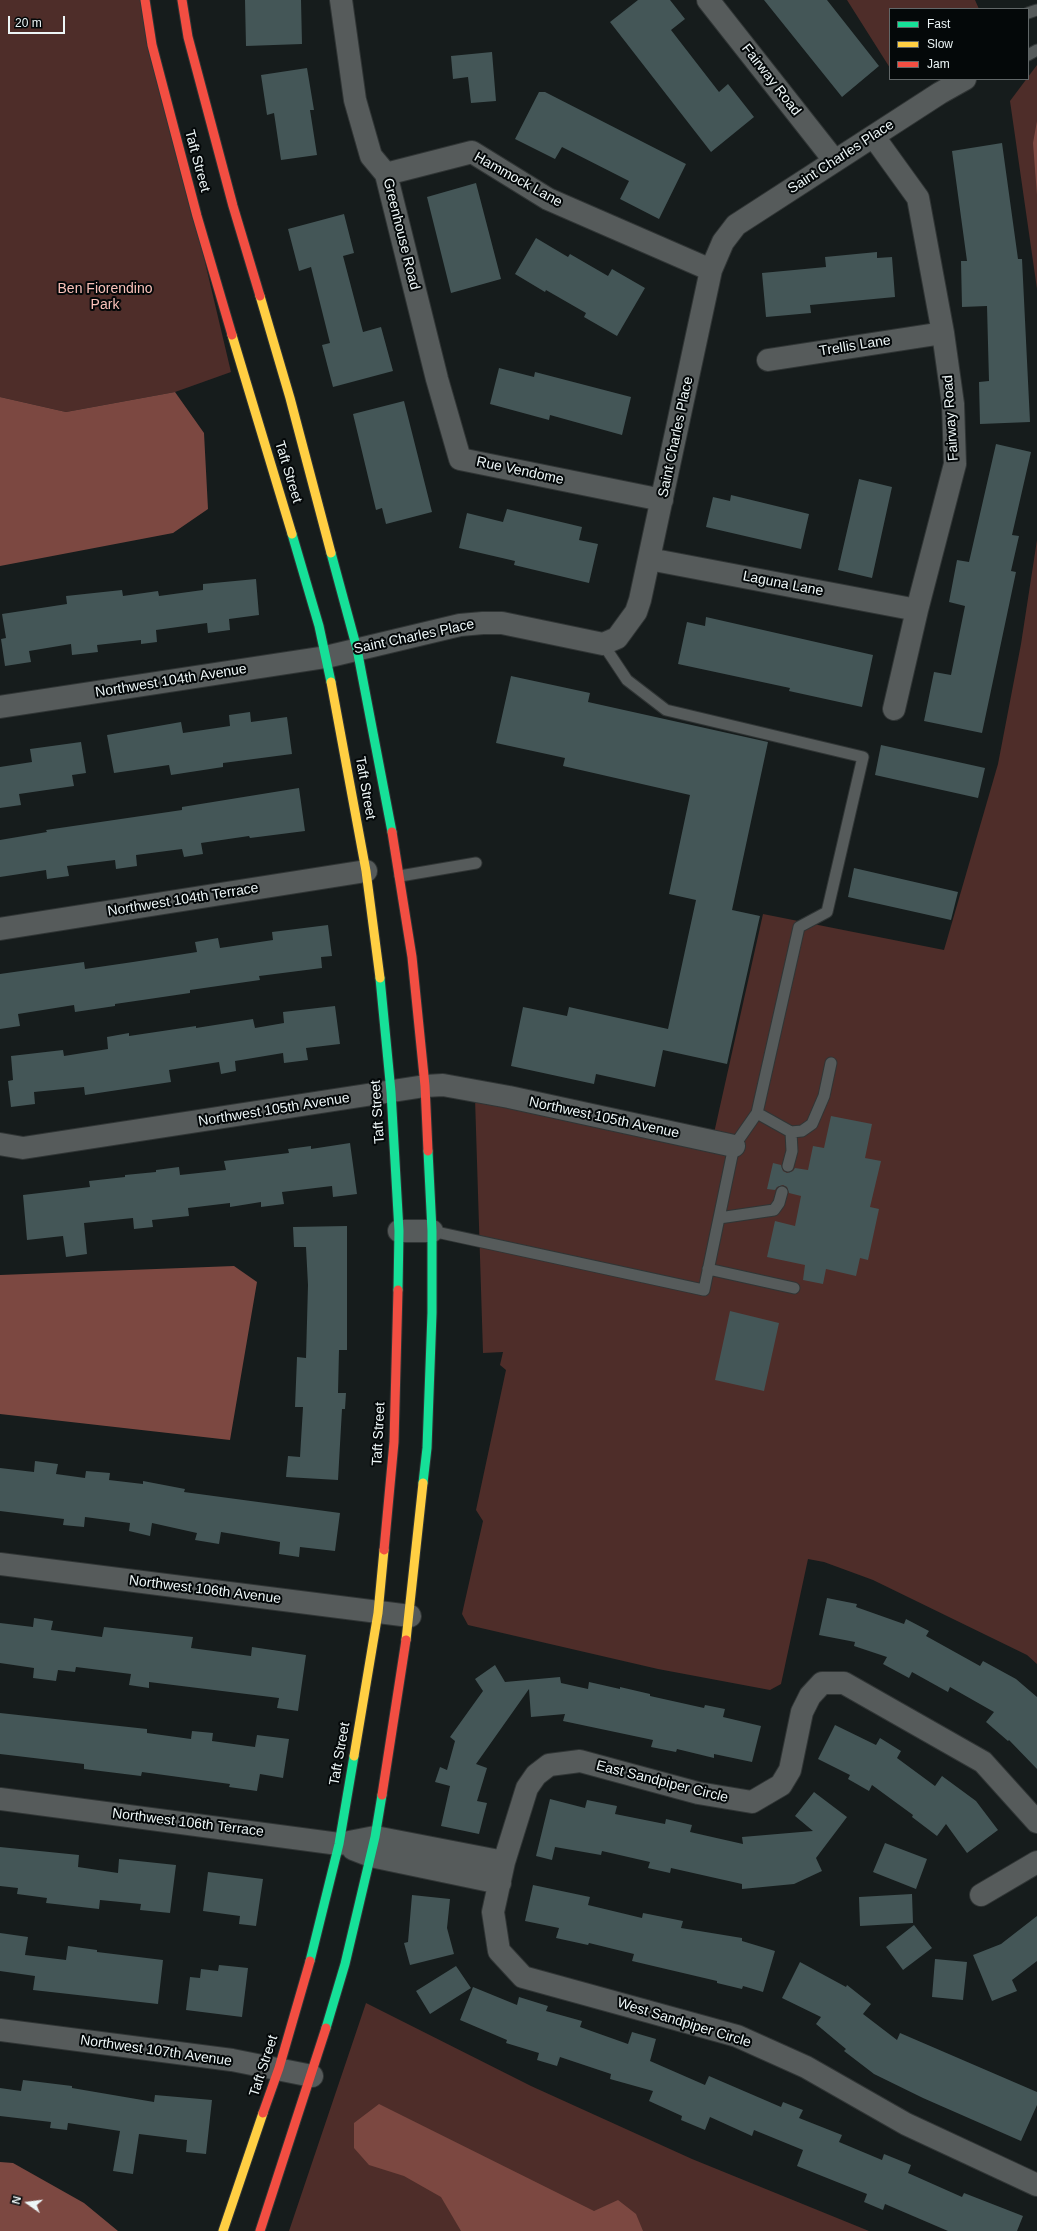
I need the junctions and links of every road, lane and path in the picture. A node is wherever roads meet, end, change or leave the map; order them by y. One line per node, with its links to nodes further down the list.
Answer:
1 (144, 0): 17 (street, Taft Street)
2 (182, 0): 17 (street, Taft Street)
3 (341, 0): 8 (street, Greenhouse Road)
4 (708, 0): 7 (street, Fairway Road)
5 (963, 80): 6 (street, Saint Charles Place)
6 (874, 137): 7 (street, Saint Charles Place); 10 (street, Fairway Road)
7 (834, 160): 9 (street, Saint Charles Place)
8 (386, 174): 9 (street, Hammock Lane); 12 (street, Greenhouse Road)
9 (711, 270): 13 (street, Saint Charles Place)
10 (943, 333): 11 (street, Trellis Lane); 15 (street, Fairway Road)
11 (768, 360)
12 (437, 379): 13 (street, Rue Vendome)
13 (662, 500): 14 (street, Saint Charles Place)
14 (649, 558): 15 (street, Laguna Lane); 16 (street, Saint Charles Place)
15 (917, 610): 19 (street, Fairway Road)
16 (603, 644): 17 (street, Saint Charles Place); 27 (lane)
17 (342, 653): 18 (street, Northwest 104th Avenue); 21 (street, Taft Street); 22 (street, Taft Street)
18 (0, 707)
19 (894, 709)
20 (476, 863): 22 (lane)
21 (366, 871): 23 (street, Northwest 104th Terrace); 26 (street, Taft Street)
22 (400, 876): 25 (street, Taft Street)
23 (0, 929)
24 (831, 1063): 28 (lane)
25 (425, 1086): 26 (street, Northwest 105th Avenue); 30 (street, Northwest 105th Avenue); 35 (street, Taft Street)
26 (391, 1092): 29 (street, Northwest 105th Avenue); 34 (street, Taft Street)
27 (757, 1113): 28 (lane); 30 (lane)
28 (791, 1132): 31 (lane)
29 (0, 1144)
30 (734, 1146): 33 (lane)
31 (788, 1166)
32 (782, 1192): 33 (lane)
33 (719, 1218): 36 (lane)
34 (399, 1231): 35 (street); 39 (street, Taft Street)
35 (432, 1231): 36 (lane); 40 (street, Taft Street)
36 (708, 1269): 37 (lane)
37 (794, 1288)
38 (0, 1564): 39 (street, Northwest 106th Avenue)
39 (378, 1613): 40 (street, Northwest 106th Avenue); 43 (street, Taft Street)
40 (410, 1616): 44 (street, Taft Street)
41 (0, 1799): 43 (street, Northwest 106th Terrace)
42 (1037, 1822): 46 (street, East Sandpiper Circle)
43 (339, 1844): 44 (street); 49 (street, Taft Street)
44 (373, 1847): 46 (street); 50 (street, Taft Street)
45 (1037, 1862): 47 (street)
46 (502, 1872): 51 (street, West Sandpiper Circle)
47 (981, 1895)
48 (0, 2030): 49 (street, Northwest 107th Avenue)
49 (279, 2068): 50 (street, Northwest 107th Avenue); 52 (street, Taft Street)
50 (312, 2076): 53 (street, Taft Street)
51 (1037, 2185)
52 (223, 2231)
53 (260, 2231)

